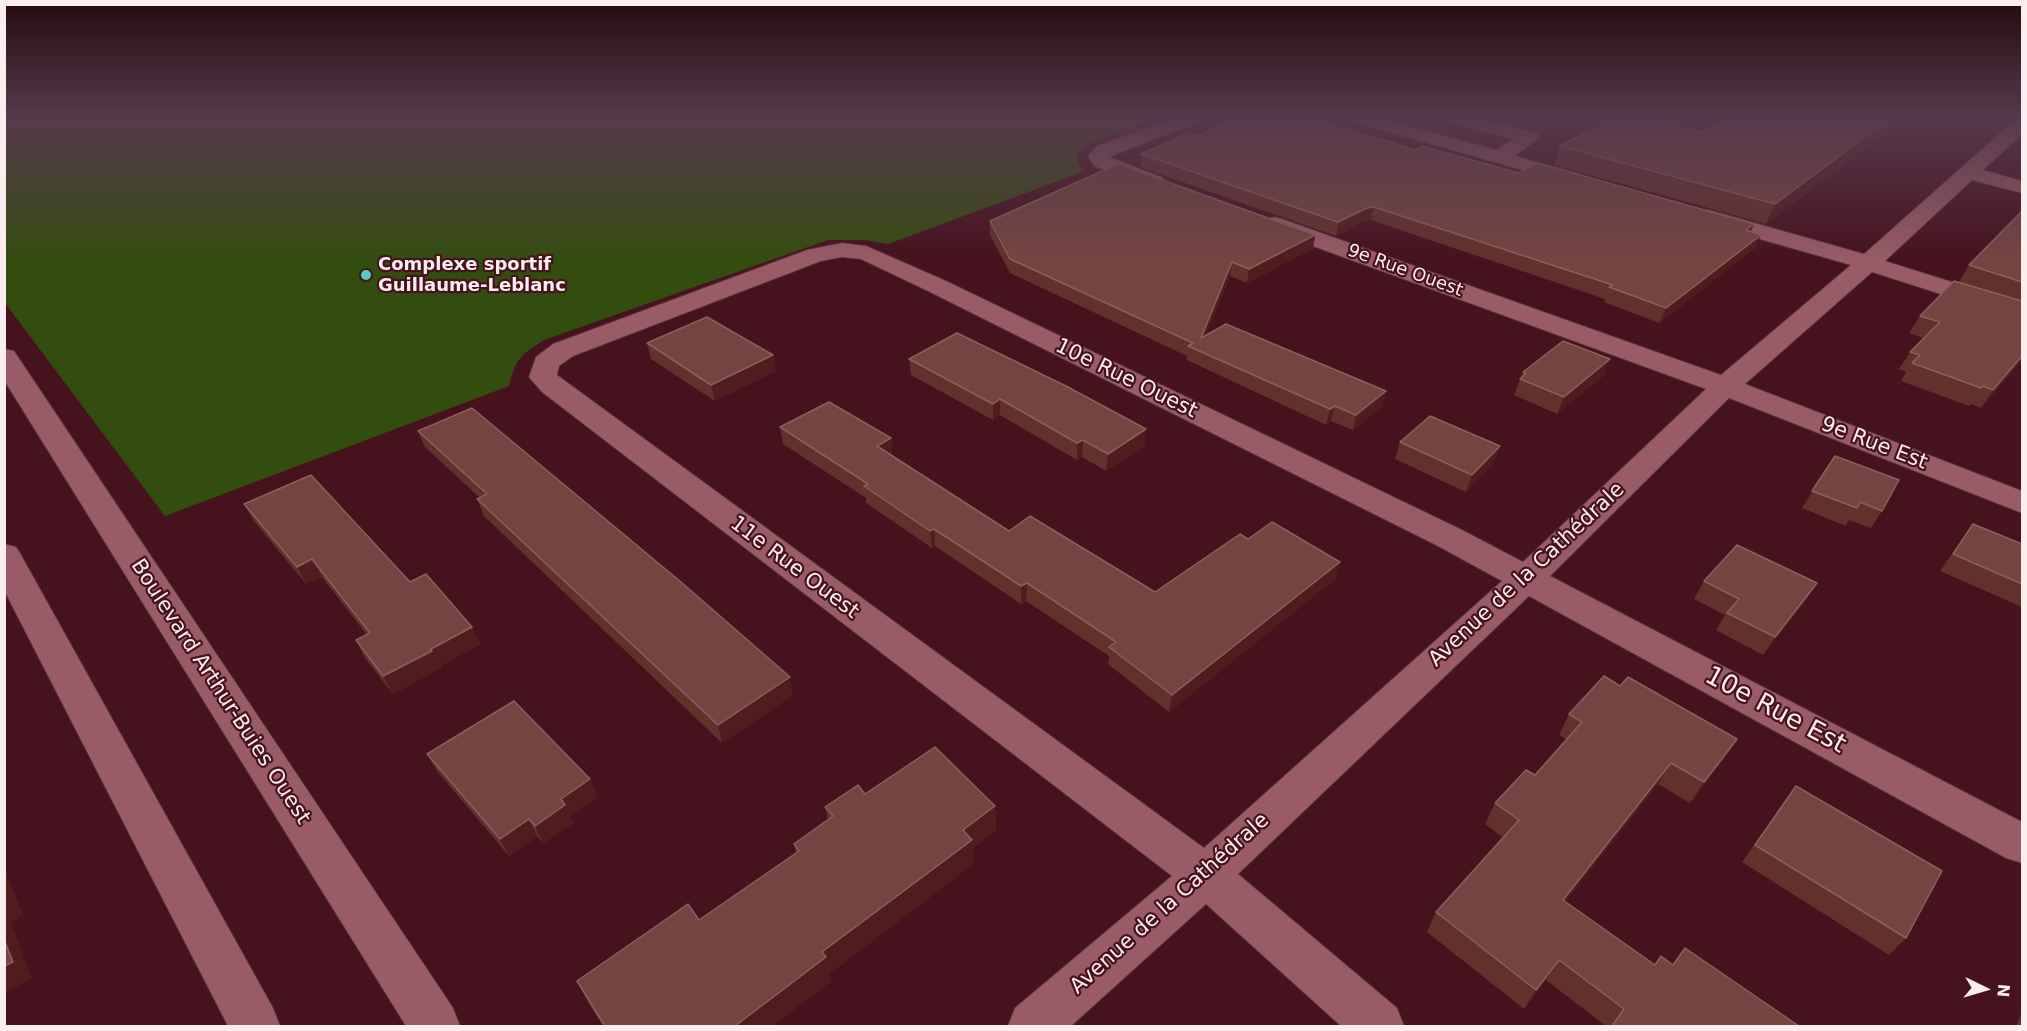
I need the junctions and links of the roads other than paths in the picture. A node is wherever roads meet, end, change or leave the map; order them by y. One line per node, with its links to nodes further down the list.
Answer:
1 (1112, 166): 7 (street)
2 (1531, 166): 5 (street)
3 (1975, 166): 4 (street, Avenue de la Cathédrale)
4 (1969, 172): 6 (street); 10 (street, Avenue de la Cathédrale)
5 (1591, 183)
6 (2022, 187)
7 (1179, 190)
8 (1683, 210): 10 (street)
9 (1258, 218): 14 (street, 9e Rue Ouest)
10 (1868, 263): 12 (street); 14 (street, Avenue de la Cathédrale)
11 (714, 292): 17 (street, 10e Rue Ouest); 19 (street, 11e Rue Ouest)
12 (2022, 312)
13 (4, 357): 21 (street, Boulevard Arthur-Buies Ouest)
14 (1725, 386): 15 (street, 9e Rue Est); 17 (street, Avenue de la Cathédrale)
15 (2022, 503)
16 (4, 555): 20 (street)
17 (1527, 578): 18 (street, 10e Rue Est); 19 (street, Avenue de la Cathédrale)
18 (2022, 844)
19 (1206, 875): 22 (street, Avenue de la Cathédrale); 23 (street)
20 (255, 1026)
21 (435, 1026)
22 (1033, 1026)
23 (1379, 1026)

